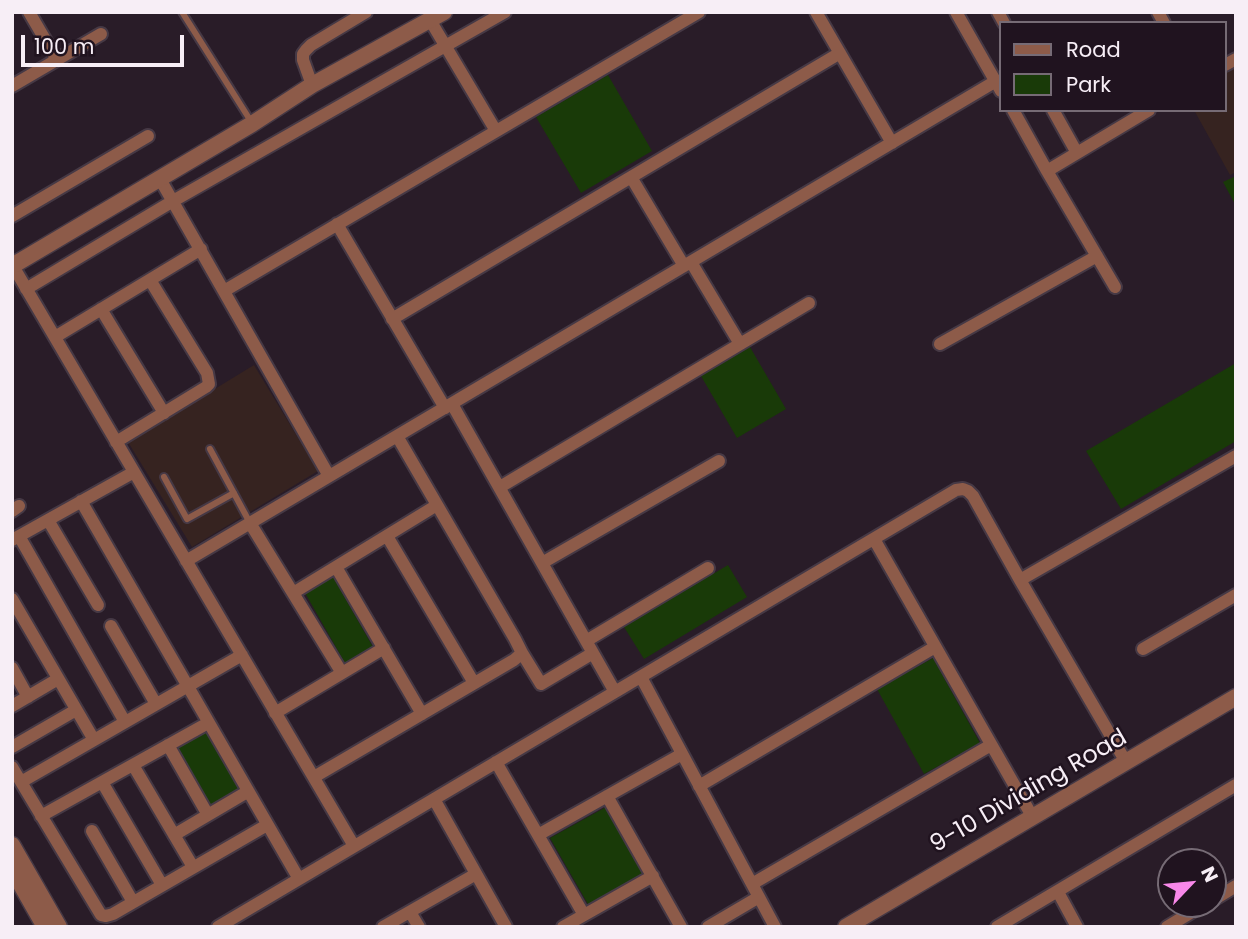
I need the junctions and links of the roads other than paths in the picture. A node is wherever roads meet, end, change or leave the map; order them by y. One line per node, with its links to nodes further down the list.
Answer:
1 (29, 12): 12 (street)
2 (182, 12): 19 (lane)
3 (366, 12): 13 (street)
4 (505, 12): 10 (street)
5 (699, 12): 20 (street)
6 (816, 12): 11 (street)
7 (956, 12): 15 (street)
8 (437, 16): 10 (street); 13 (street)
9 (101, 34): 12 (street)
10 (446, 47): 20 (street); 27 (street)
11 (840, 53): 22 (street); 25 (street)
12 (57, 60): 14 (street)
13 (312, 85): 19 (street)
14 (12, 86)
15 (999, 86): 22 (street)
16 (1014, 112): 24 (street)
17 (1054, 112): 23 (street)
18 (1146, 112): 23 (street)
19 (252, 124): 26 (street)
20 (496, 131): 29 (street)
21 (148, 136): 28 (street)
22 (892, 143): 32 (street)
23 (1077, 153): 24 (street)
24 (1047, 171): 31 (street)
25 (631, 177): 32 (street); 40 (street)
26 (160, 179): 27 (street); 33 (street)
27 (173, 201): 30 (street); 36 (street)
28 (12, 216)
29 (337, 224): 37 (street); 40 (street)
30 (201, 249): 34 (street); 37 (street)
31 (1097, 256): 35 (street); 43 (street)
32 (688, 264): 42 (street); 44 (street)
33 (12, 266): 36 (street)
34 (150, 280): 39 (street); 45 (street)
35 (1115, 287)
36 (26, 289): 41 (street)
37 (224, 290): 53 (street)
38 (809, 303): 42 (street)
39 (101, 309): 41 (street); 45 (street)
40 (392, 318): 44 (street)
41 (54, 337): 47 (street)
42 (740, 344): 54 (street)
43 (940, 344)
44 (449, 406): 46 (street); 54 (street)
45 (164, 413): 47 (street)
46 (397, 436): 53 (street); 57 (street)
47 (117, 442): 51 (street)
48 (210, 449): 55 (lane)
49 (1236, 456): 67 (street)
50 (719, 461): 64 (street)
51 (134, 472): 56 (street); 63 (street)
52 (164, 477): 55 (lane)
53 (329, 477): 59 (street)
54 (500, 487): 64 (street)
55 (234, 493): 59 (lane)
56 (81, 501): 58 (street); 85 (street)
57 (437, 505): 60 (street); 78 (street)
58 (48, 520): 61 (street); 71 (street)
59 (250, 523): 63 (street); 68 (street)
60 (387, 536): 65 (street); 84 (street)
61 (16, 538): 94 (street)
62 (874, 539): 67 (street); 75 (street); 82 (street)
63 (186, 561): 79 (street)
64 (542, 563): 74 (street)
65 (336, 567): 68 (street); 76 (street)
66 (708, 568): 74 (street)
67 (1020, 580): 102 (street)
68 (293, 593): 81 (street)
69 (1236, 595): 77 (street)
70 (12, 599): 72 (street)
71 (98, 606)
72 (18, 620): 83 (street)
73 (111, 626): 89 (street)
74 (589, 647): 78 (street); 86 (street)
75 (935, 647): 97 (street); 108 (street)
76 (384, 648): 81 (street); 93 (street)
77 (1143, 649)
78 (522, 653): 84 (street)
79 (242, 655): 85 (street); 92 (street)
80 (12, 668): 87 (street)
81 (342, 673): 92 (street)
82 (641, 677): 86 (street); 100 (street)
83 (58, 679): 87 (street); 91 (street)
84 (474, 683): 93 (street)
85 (187, 687): 89 (street); 95 (street)
86 (615, 692): 101 (street)
87 (29, 697): 90 (street)
88 (1236, 697): 102 (street, 9-10 Dividing Road)
89 (156, 705): 94 (street)
90 (12, 706)
91 (76, 710): 96 (street); 99 (street)
92 (275, 713): 105 (street)
93 (422, 714): 105 (street)
94 (125, 722): 96 (street)
95 (208, 723): 98 (street); 109 (street)
96 (94, 740): 104 (street)
97 (991, 745): 114 (street); 126 (street)
98 (168, 746): 103 (street); 112 (street)
99 (12, 747)
100 (682, 754): 108 (street); 110 (street)
101 (496, 762): 111 (street); 118 (street)
102 (1126, 762): 114 (street, 9-10 Dividing Road)
103 (133, 765): 106 (street); 117 (street)
104 (16, 776): 113 (street)
105 (314, 777): 120 (street)
106 (102, 782): 113 (street); 127 (street)
107 (1236, 785): 128 (street)
108 (699, 786): 126 (street)
109 (247, 792): 112 (street); 115 (street)
110 (607, 796): 118 (street); 124 (street)
111 (434, 799): 120 (street); 123 (street)
112 (208, 815): 117 (street)
113 (41, 816): 133 (street)
114 (1032, 816): 144 (street, 9-10 Dividing Road)
115 (267, 825): 121 (street); 125 (street)
116 (92, 831): 130 (street)
117 (174, 835): 121 (street)
118 (538, 835): 132 (street)
119 (12, 845): 135 (street)
120 (354, 846): 125 (street)
121 (193, 867): 127 (street)
122 (12, 869): 134 (street)
123 (476, 874): 131 (street); 139 (street)
124 (653, 876): 132 (street); 141 (street)
125 (299, 879): 136 (street)
126 (752, 884): 129 (street)
127 (162, 885): 130 (street)
128 (1058, 892): 145 (street); 146 (street)
129 (759, 897): 142 (street); 143 (street)
130 (133, 902): 133 (street)
131 (410, 912): 137 (street); 138 (street)
132 (584, 915): 140 (street)
133 (109, 921)
134 (45, 927)
135 (59, 927)
136 (218, 927)
137 (383, 927)
138 (419, 927)
139 (506, 927)
140 (564, 927)
141 (681, 927)
142 (708, 927)
143 (775, 927)
144 (846, 927)
145 (997, 927)
146 (1077, 927)

